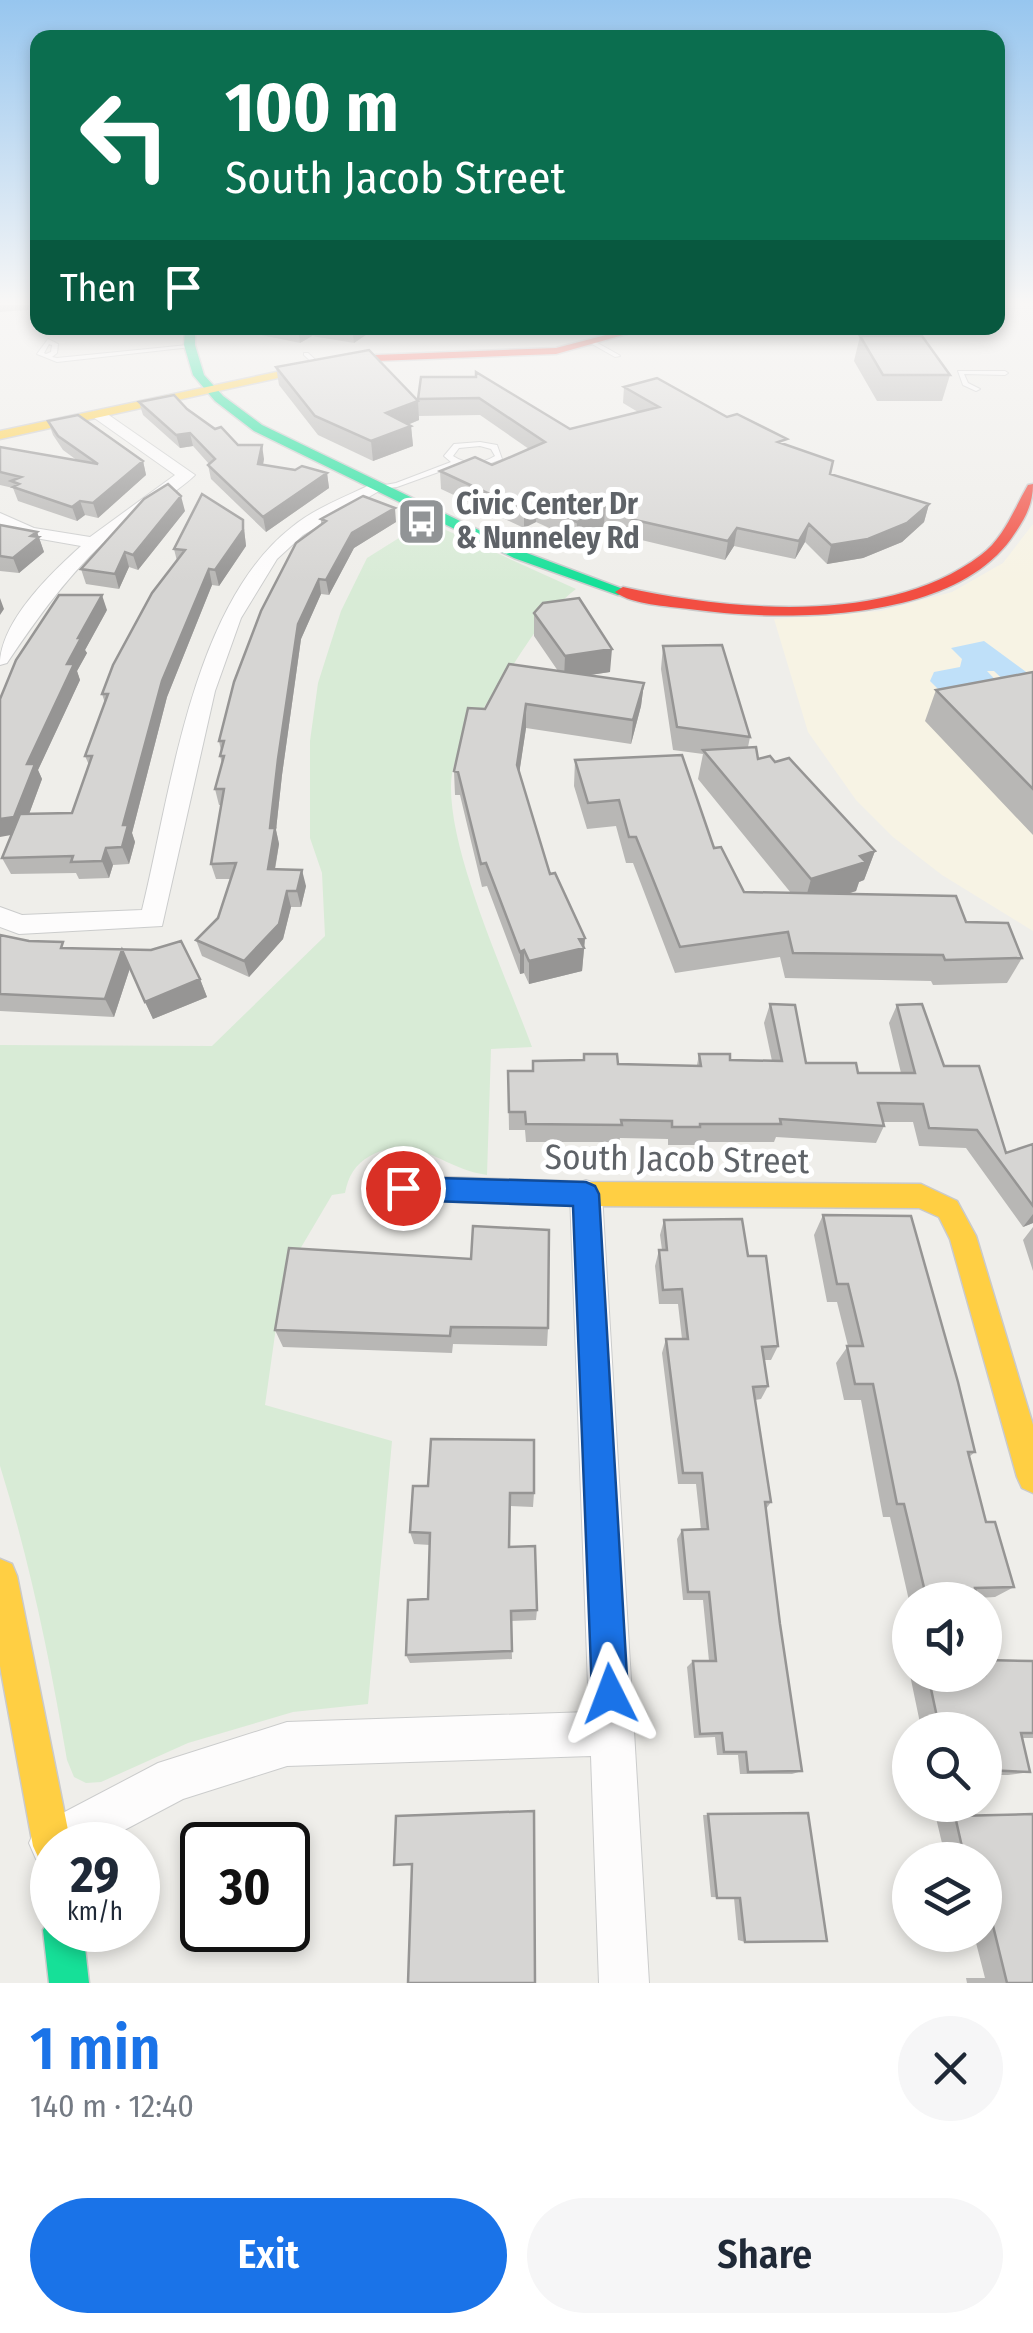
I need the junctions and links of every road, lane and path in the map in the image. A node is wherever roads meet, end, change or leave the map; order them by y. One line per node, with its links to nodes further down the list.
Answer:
1 (174, 398): 3 (street)
2 (219, 398): 6 (street)
3 (98, 414): 4 (street); 9 (street)
4 (0, 435)
5 (452, 459): 5 (lane); 6 (lane)
6 (378, 487): 7 (street); 11 (street)
7 (1033, 488)
8 (0, 518): 9 (street)
9 (90, 542): 10 (street)
10 (0, 658)
11 (0, 916)
12 (403, 1188): 13 (street, South Jacob Street)
13 (586, 1194): 14 (street, South Jacob Street); 16 (street)
14 (1033, 1477)
15 (0, 1576): 17 (street)
16 (612, 1732): 18 (street); 21 (street)
17 (48, 1822)
18 (93, 1822)
19 (65, 1952): 20 (street)
20 (69, 1983)
21 (624, 1983)

